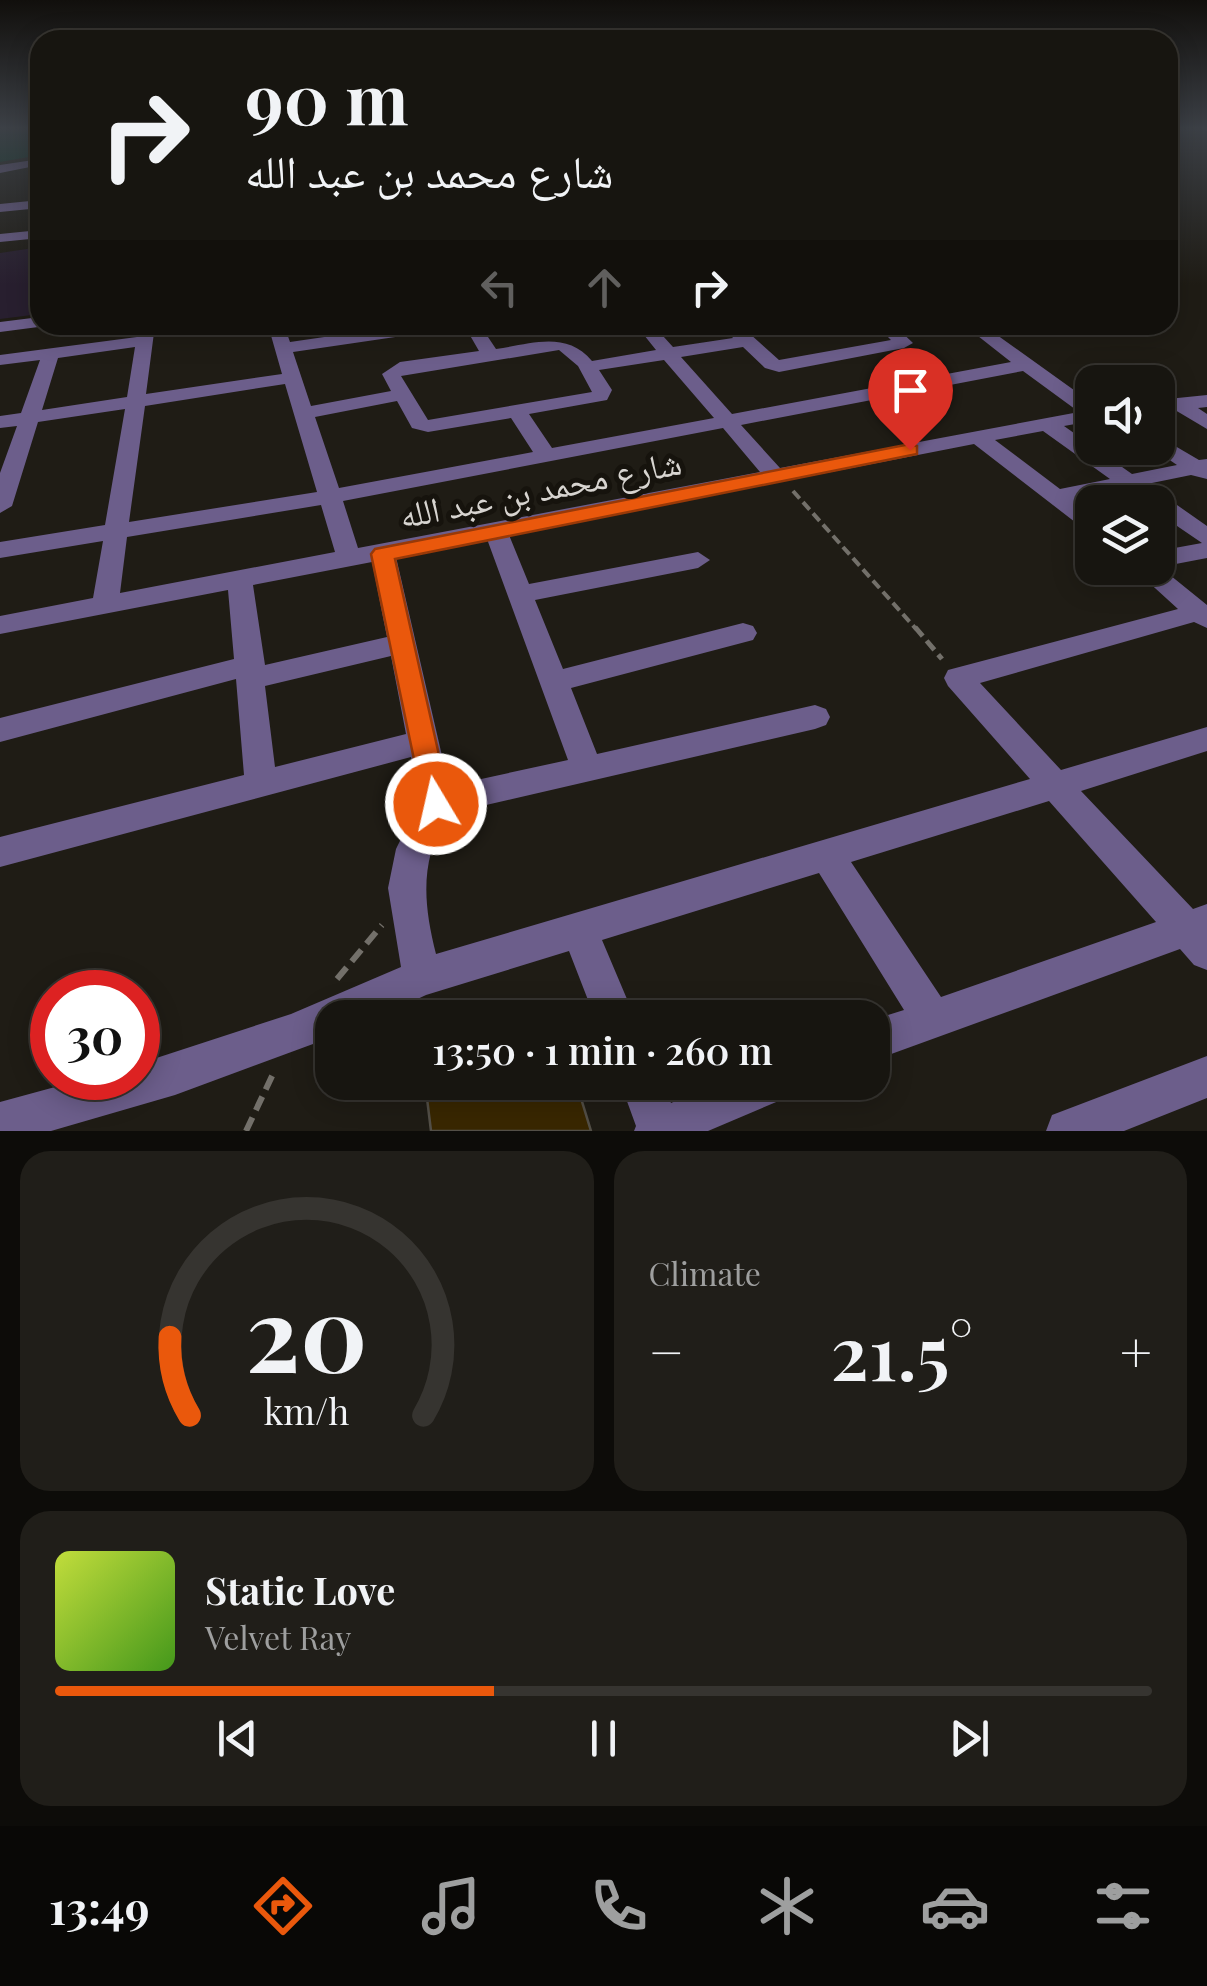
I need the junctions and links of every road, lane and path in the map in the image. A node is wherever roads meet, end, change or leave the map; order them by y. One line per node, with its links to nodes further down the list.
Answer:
1 (29, 180): 2 (street)
2 (0, 182)
3 (30, 192): 4 (street)
4 (0, 194)
5 (0, 208): 6 (street)
6 (30, 218)
7 (30, 220): 8 (street)
8 (0, 222)
9 (30, 223): 10 (street)
10 (0, 238)
11 (30, 323): 12 (street)
12 (0, 327)
13 (136, 335): 24 (street)
14 (146, 335): 33 (street)
15 (279, 335): 23 (street)
16 (374, 335): 23 (street)
17 (478, 335): 25 (street)
18 (653, 335): 26 (street)
19 (739, 335): 22 (street)
20 (895, 335): 30 (street)
21 (986, 335): 28 (street)
22 (745, 341): 26 (street); 30 (street)
23 (284, 348): 31 (street)
24 (50, 353): 27 (street); 41 (street)
25 (490, 354): 29 (street); 32 (street)
26 (669, 354): 29 (street); 43 (street)
27 (0, 360)
28 (1028, 364): 30 (street); 34 (street)
29 (586, 366): 38 (street)
30 (864, 373): 43 (street)
31 (290, 378): 33 (street); 39 (street)
32 (399, 396): 38 (street); 39 (street)
33 (136, 400): 41 (street); 56 (street)
34 (1075, 400)
35 (1207, 401): 36 (street)
36 (1175, 403)
37 (1175, 408): 44 (street)
38 (517, 412): 48 (street)
39 (303, 413): 52 (street)
40 (1075, 417): 45 (street, شارع محمد بن عبد الله)
41 (27, 418): 42 (street); 54 (street)
42 (0, 422)
43 (727, 422): 48 (street); 50 (street)
44 (1207, 423)
45 (1047, 424): 46 (street, شارع محمد بن عبد الله); 51 (street)
46 (978, 437): 50 (street, شارع محمد بن عبد الله); 53 (street)
47 (1175, 452): 49 (street)
48 (546, 455): 52 (street)
49 (1202, 469): 51 (street)
50 (775, 476): 57 (street, شارع محمد بن عبد الله); 74 (path)
51 (1129, 481): 53 (street); 58 (street)
52 (332, 496): 56 (street); 63 (street)
53 (1059, 496): 55 (street)
54 (0, 506)
55 (1075, 510)
56 (118, 530): 59 (street); 68 (street)
57 (496, 532): 61 (street, شارع محمد بن عبد الله); 67 (street)
58 (1207, 537)
59 (0, 550)
60 (1207, 550): 62 (street)
61 (382, 554): 63 (street, شارع محمد بن عبد الله); 72 (street)
62 (1175, 556)
63 (350, 560): 65 (street, شارع محمد بن عبد الله)
64 (698, 560): 67 (street)
65 (240, 580): 68 (street, شارع محمد بن عبد الله); 73 (street)
66 (1166, 585): 69 (street)
67 (519, 595): 75 (street)
68 (105, 604): 70 (street, شارع محمد بن عبد الله)
69 (1203, 616): 74 (street)
70 (0, 625)
71 (742, 633): 75 (street)
72 (405, 643): 73 (street); 79 (street)
73 (252, 671): 77 (street); 81 (street)
74 (958, 678): 82 (street)
75 (554, 682): 80 (street)
76 (815, 716): 80 (street)
77 (0, 730)
78 (1207, 738): 82 (street)
79 (426, 741): 81 (street); 83 (street)
80 (587, 768): 83 (street)
81 (261, 784): 84 (street)
82 (1052, 786): 85 (street); 87 (street)
83 (436, 804): 88 (street)
84 (0, 852)
85 (827, 856): 86 (street); 90 (street)
86 (579, 929): 88 (street); 89 (street)
87 (1200, 935): 90 (street)
88 (423, 977): 95 (street)
89 (608, 1000)
90 (930, 1017): 91 (street)
91 (890, 1034)
92 (1207, 1077): 97 (street)
93 (648, 1100): 96 (street)
94 (730, 1100): 96 (street)
95 (0, 1124)
96 (659, 1130)
97 (1068, 1131)

